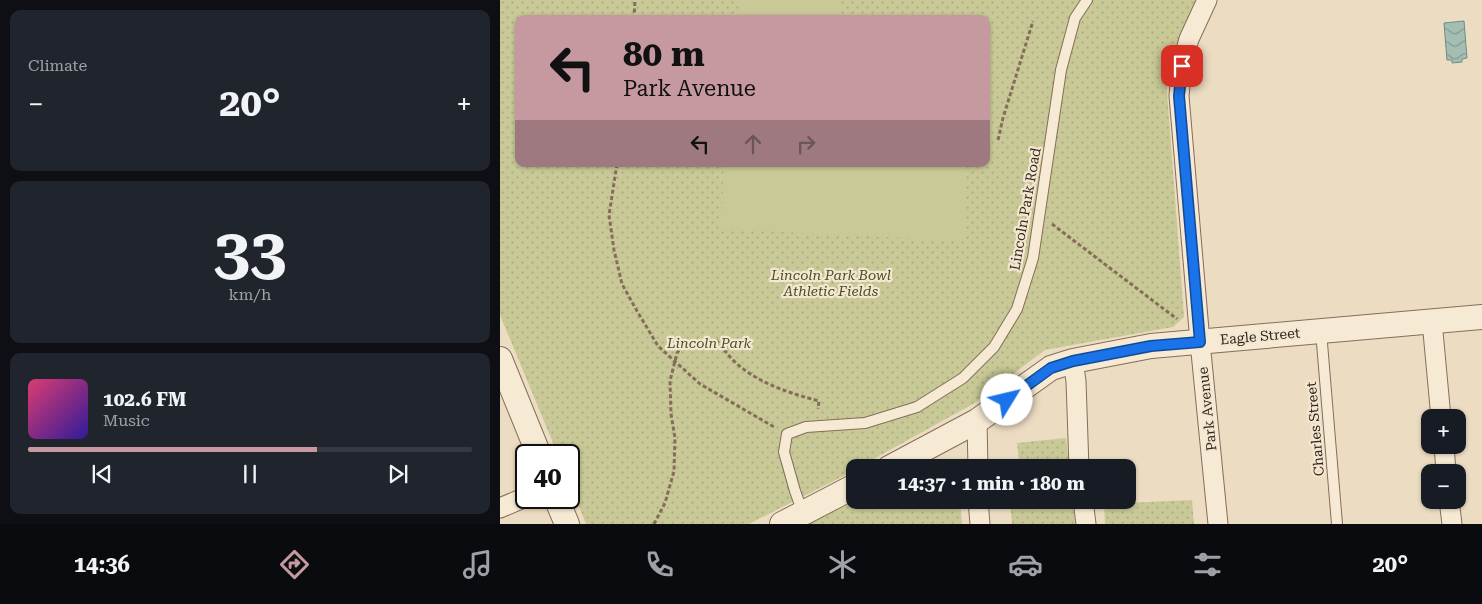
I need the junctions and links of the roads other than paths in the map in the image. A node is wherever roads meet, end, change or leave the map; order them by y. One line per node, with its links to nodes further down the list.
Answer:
1 (1087, 0): 22 (lane, Lincoln Park Road)
2 (1207, 0): 6 (street, Park Avenue)
3 (1482, 317): 4 (street, Eagle Street)
4 (1432, 321): 5 (street, Eagle Street); 9 (street)
5 (1321, 331): 6 (street, Eagle Street); 28 (lane, Charles Street)
6 (1200, 342): 8 (street, Eagle Street); 27 (street, Park Avenue)
7 (500, 359): 11 (street)
8 (1073, 361): 10 (street, Eagle Street); 14 (street)
9 (1440, 409)
10 (977, 421): 12 (street, Eagle Street); 13 (street)
11 (535, 444)
12 (906, 459)
13 (978, 459)
14 (1079, 459)
15 (846, 491): 22 (street)
16 (515, 502): 17 (street)
17 (500, 508)
18 (561, 509): 23 (street)
19 (979, 509): 25 (street)
20 (1084, 509): 26 (street)
21 (1450, 509): 29 (street)
22 (803, 513): 24 (street)
23 (567, 524)
24 (782, 524)
25 (980, 524)
26 (1086, 524)
27 (1218, 524)
28 (1337, 524)
29 (1452, 524)

